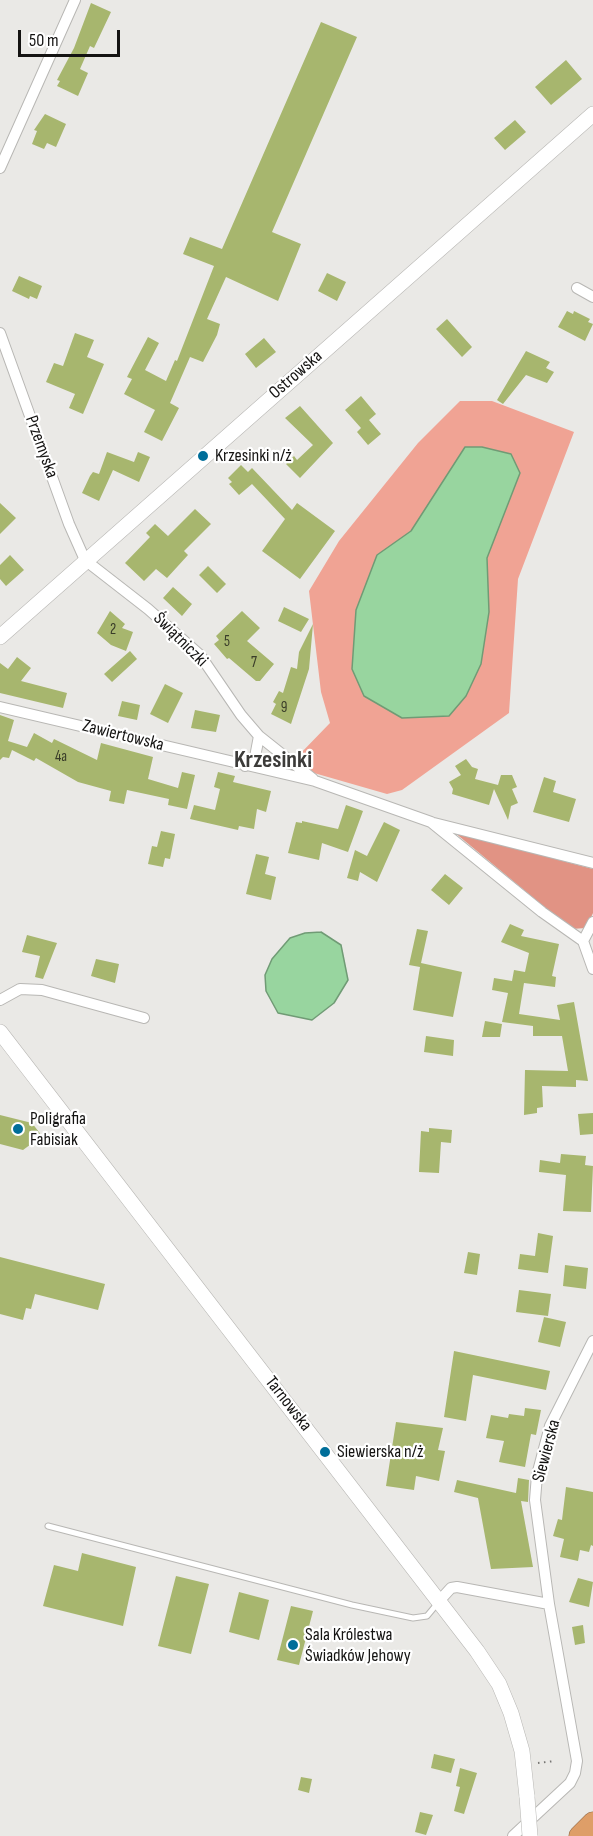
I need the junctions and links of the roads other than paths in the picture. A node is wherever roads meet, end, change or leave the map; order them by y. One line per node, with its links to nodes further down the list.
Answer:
1 (75, 0): 3 (street)
2 (593, 114): 7 (street, Ostrowska)
3 (0, 168)
4 (577, 288): 5 (street)
5 (593, 297)
6 (0, 333): 7 (street, Przemyska)
7 (85, 560): 8 (street, Ostrowska); 10 (street, Świątniczki)
8 (0, 637)
9 (0, 707): 11 (street, Zawiertowska)
10 (259, 736): 11 (street); 12 (street, Świątniczki)
11 (245, 766): 12 (street, Świątniczki)
12 (315, 781): 13 (street, Świątniczki)
13 (430, 822): 14 (street, Świątniczki); 16 (street, Świątniczki)
14 (593, 863)
15 (593, 922): 16 (street)
16 (583, 941): 17 (street)
17 (593, 969)
18 (0, 1000): 19 (street)
19 (144, 1018)
20 (0, 1032): 23 (street, Tarnowska)
21 (593, 1341): 24 (street, Siewierska)
22 (48, 1526): 23 (lane)
23 (440, 1600): 24 (street); 27 (street, Tarnowska, bridge)
24 (549, 1604): 26 (street, Siewierska)
25 (593, 1822): 28 (highway)
26 (513, 1836)
27 (530, 1836)
28 (579, 1836)

